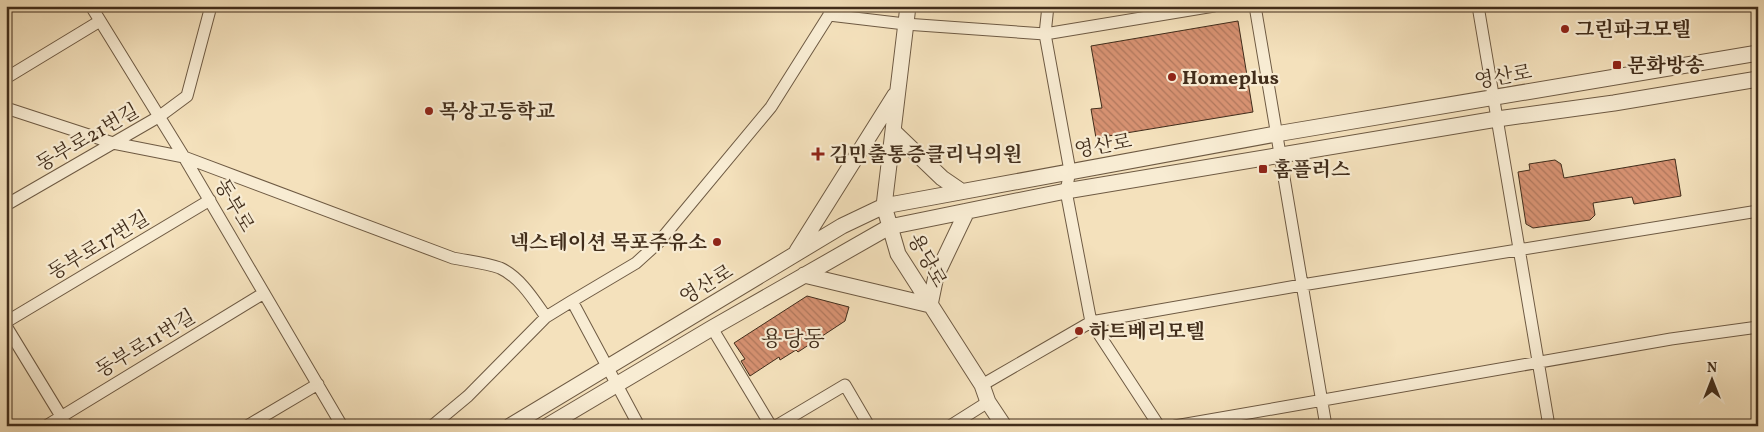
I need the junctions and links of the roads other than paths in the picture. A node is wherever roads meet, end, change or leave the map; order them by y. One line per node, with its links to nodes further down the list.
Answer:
1 (91, 6): 9 (street, 동부로)
2 (211, 6): 18 (street, 동부로21번길)
3 (908, 6): 10 (street, 용당로)
4 (1048, 6): 11 (street)
5 (1214, 6): 11 (street)
6 (1256, 6): 21 (street)
7 (1478, 6): 16 (street)
8 (830, 11): 10 (street); 39 (street)
9 (100, 21): 13 (street); 18 (street, 동부로)
10 (905, 24): 11 (street); 15 (street, 용당로)
11 (1045, 34): 25 (street)
12 (1758, 52): 16 (street, 영산로)
13 (6, 78)
14 (1758, 79): 19 (street, 영산로)
15 (897, 91): 20 (street, 용당로); 35 (street)
16 (1494, 98): 19 (street); 21 (street, 영산로)
17 (6, 108): 22 (street)
18 (160, 116): 22 (street, 동부로21번길); 24 (street, 동부로)
19 (1497, 119): 23 (street, 영산로); 34 (street)
20 (892, 131): 26 (street); 30 (street, 용당로)
21 (1276, 134): 23 (street); 25 (street, 영산로)
22 (113, 143): 24 (street); 29 (street, 동부로21번길)
23 (1279, 155): 27 (street, 영산로); 37 (street)
24 (184, 156): 28 (street, 동부로); 41 (street)
25 (1070, 171): 26 (street, 영산로); 27 (street)
26 (961, 191): 30 (street, 영산로)
27 (1066, 191): 31 (street, 영산로); 43 (street)
28 (210, 200): 38 (street, 동부로); 42 (street, 동부로17번길)
29 (6, 205)
30 (884, 206): 33 (street, 용당로); 35 (street, 영산로)
31 (967, 211): 33 (street, 영산로); 40 (street)
32 (1758, 211): 34 (street)
33 (889, 227): 36 (street, 영산로); 40 (street, 용당로)
34 (1518, 249): 37 (street); 47 (street)
35 (795, 254): 48 (street, 영산로)
36 (804, 275): 40 (street); 46 (street, 영산로)
37 (1302, 285): 43 (street); 52 (street)
38 (264, 293): 49 (street, 동부로); 54 (street, 동부로11번길)
39 (572, 301): 41 (street); 48 (street)
40 (930, 305): 51 (street, 용당로)
41 (546, 317): 58 (street)
42 (6, 322)
43 (1091, 322): 51 (street); 67 (street)
44 (6, 326): 54 (street)
45 (1758, 327): 47 (street)
46 (712, 328): 50 (street, 영산로); 62 (street)
47 (1539, 362): 52 (street); 70 (street)
48 (607, 367): 50 (street); 59 (street, 영산로)
49 (318, 384): 56 (street); 57 (street, 동부로)
50 (617, 385): 60 (street, 영산로); 61 (street)
51 (982, 385): 53 (street, 용당로)
52 (1322, 400): 68 (street); 69 (street)
53 (988, 402): 65 (street); 66 (street, 용당로)
54 (64, 421): 55 (street, 동부로11번길)
55 (46, 426)
56 (247, 426)
57 (342, 426)
58 (432, 426)
59 (510, 426)
60 (547, 426)
61 (639, 426)
62 (771, 426)
63 (776, 426): 64 (street)
64 (869, 426)
65 (950, 426)
66 (1004, 426)
67 (1159, 426)
68 (1175, 426)
69 (1326, 426)
70 (1549, 426)

